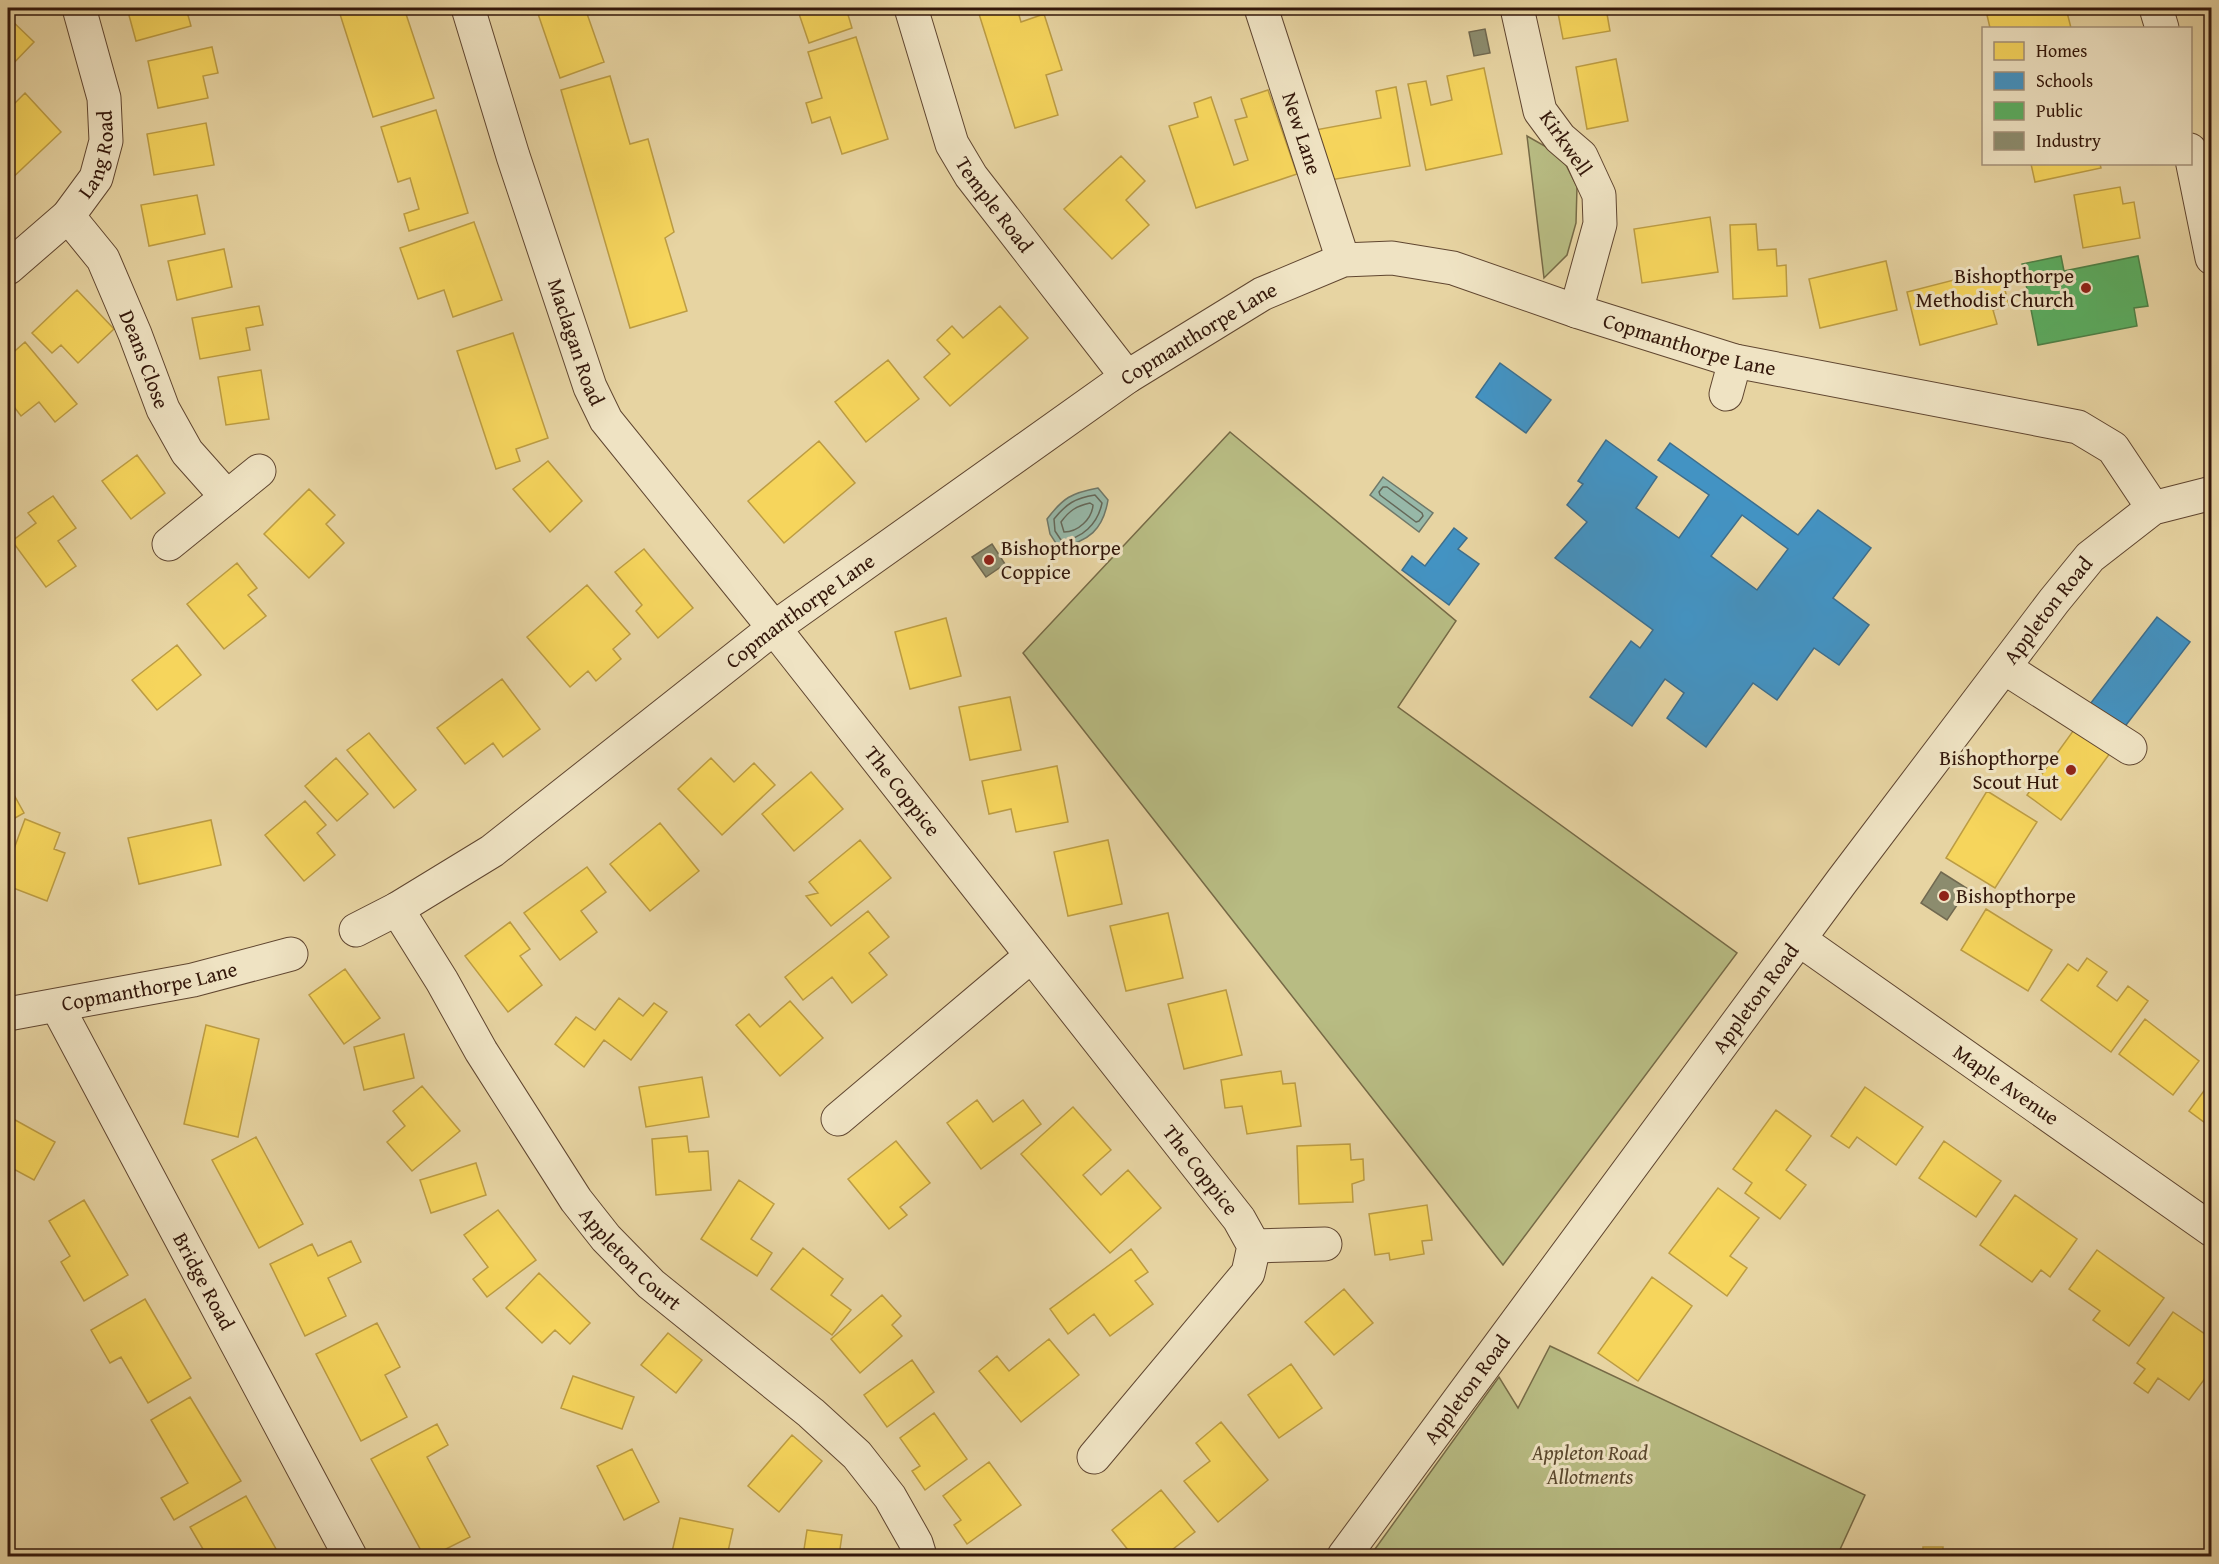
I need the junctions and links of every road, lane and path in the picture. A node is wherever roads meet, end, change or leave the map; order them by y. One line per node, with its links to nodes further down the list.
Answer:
1 (79, 8): 9 (street, Lang Road)
2 (468, 8): 22 (street, Maclagan Road)
3 (911, 8): 15 (street, Temple Road)
4 (1261, 8): 11 (street, New Lane)
5 (1517, 8): 13 (street, Kirkwell)
6 (2156, 8): 7 (street)
7 (2162, 27)
8 (2200, 169): 10 (street)
9 (68, 216): 12 (street, Lang Road); 19 (street, Deans Close)
10 (2211, 258)
11 (1343, 260): 13 (street, Copmanthorpe Lane); 15 (street, Copmanthorpe Lane)
12 (8, 268)
13 (1576, 311): 14 (street, Copmanthorpe Lane)
14 (1735, 361): 16 (street); 20 (street, Copmanthorpe Lane)
15 (1127, 377): 22 (street, Copmanthorpe Lane)
16 (1726, 394)
17 (259, 471): 19 (street)
18 (2211, 494): 20 (street, Appleton Road)
19 (227, 497): 21 (street)
20 (2153, 508): 23 (street, Appleton Road)
21 (169, 544)
22 (774, 628): 25 (street, Copmanthorpe Lane); 29 (street, The Coppice)
23 (2005, 668): 24 (street); 27 (street, Appleton Road)
24 (2130, 748)
25 (397, 909): 26 (street, Copmanthorpe Lane); 38 (street, Appleton Court)
26 (356, 930)
27 (1800, 940): 33 (street, Maple Avenue); 39 (street, Appleton Road)
28 (291, 954): 30 (street, Copmanthorpe Lane)
29 (1030, 956): 32 (street); 35 (street, The Coppice)
30 (57, 1006): 31 (street, Copmanthorpe Lane); 37 (street, Bridge Road)
31 (8, 1014)
32 (838, 1119)
33 (2211, 1230)
34 (1325, 1244): 35 (street)
35 (1254, 1246): 36 (street)
36 (1094, 1457)
37 (350, 1557)
38 (920, 1557)
39 (1344, 1557)

